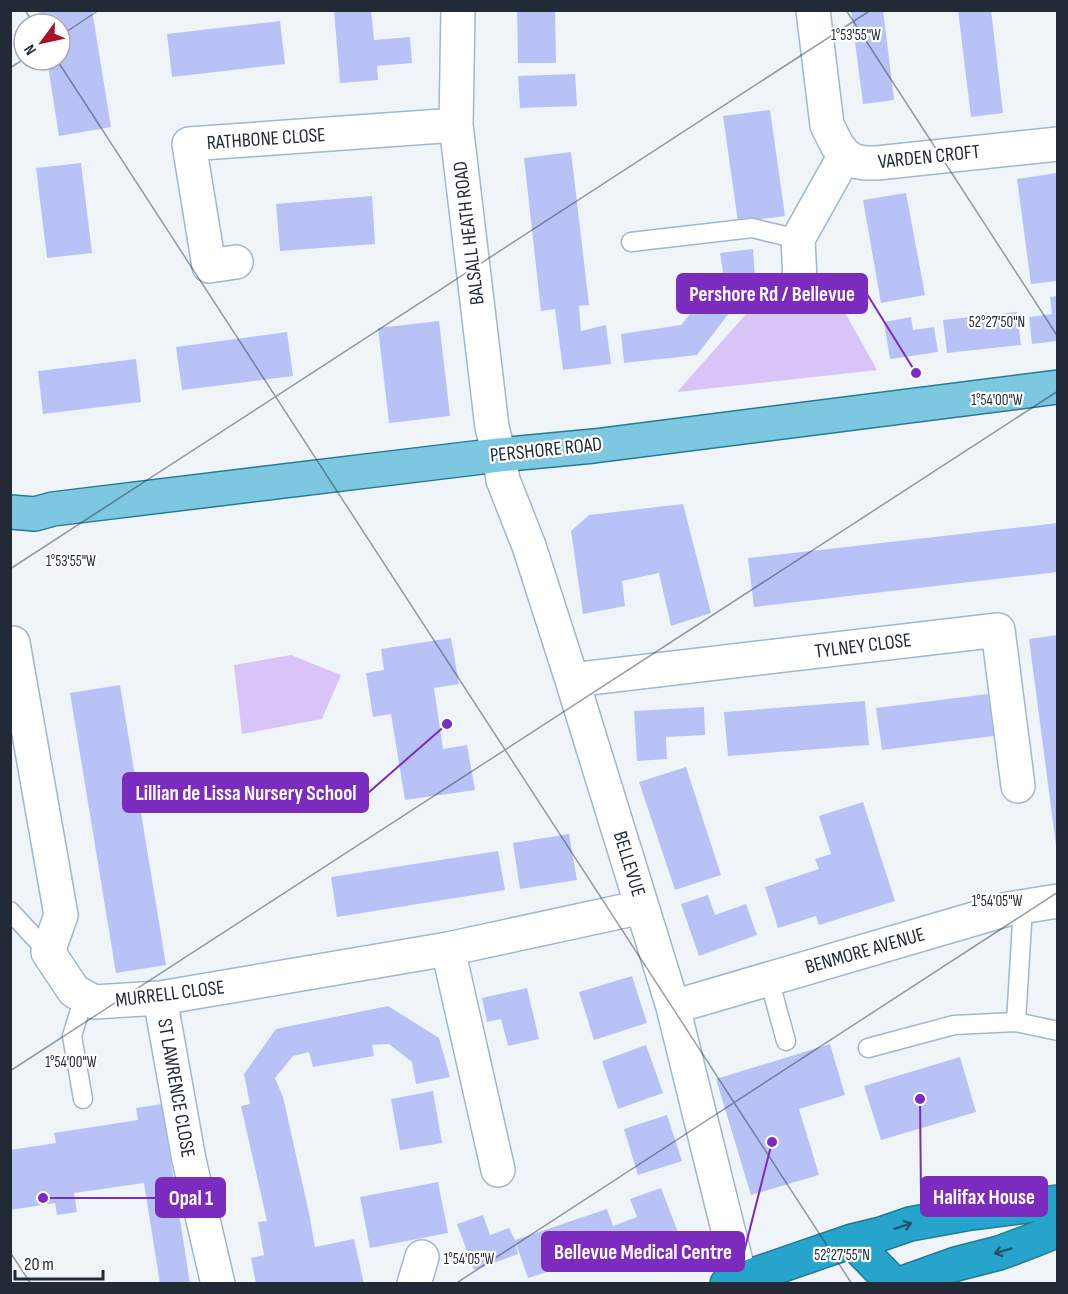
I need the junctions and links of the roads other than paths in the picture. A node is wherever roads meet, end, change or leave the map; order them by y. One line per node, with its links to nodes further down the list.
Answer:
1 (458, 10): 3 (street, BALSALL HEATH ROAD)
2 (813, 10): 5 (street)
3 (456, 125): 8 (street, RATHBONE CLOSE); 11 (street, BALSALL HEATH ROAD)
4 (1058, 144): 5 (street, VARDEN CROFT)
5 (845, 155): 6 (street)
6 (798, 239): 7 (lane); 9 (street)
7 (631, 242)
8 (236, 262)
9 (800, 280)
10 (1058, 387): 11 (main road, PERSHORE ROAD)
11 (499, 455): 12 (main road, PERSHORE ROAD); 14 (street, BELLEVUE)
12 (18, 519)
13 (13, 643): 21 (street)
14 (572, 680): 15 (street, TYLNEY CLOSE); 17 (street, BELLEVUE)
15 (1018, 786)
16 (1058, 901): 18 (street, BENMORE AVENUE)
17 (642, 907): 20 (street, MURRELL CLOSE); 25 (street, BELLEVUE)
18 (1023, 907): 22 (street, BENMORE AVENUE); 26 (lane)
19 (10, 911): 21 (lane)
20 (448, 949): 24 (street, MURRELL CLOSE); 31 (street)
21 (48, 952): 23 (street)
22 (769, 979): 25 (street, BENMORE AVENUE); 28 (lane)
23 (84, 997): 24 (street, MURRELL CLOSE); 30 (lane)
24 (160, 998): 36 (street, ST LAWRENCE CLOSE)
25 (673, 1007): 35 (street, BELLEVUE)
26 (1016, 1022): 27 (lane); 29 (lane)
27 (1058, 1031)
28 (786, 1041)
29 (868, 1048)
30 (83, 1098)
31 (498, 1170)
32 (1058, 1202): 34 (highway, one-way to 32)
33 (1058, 1230): 38 (highway, one-way to 38)
34 (852, 1241): 35 (highway); 37 (highway)
35 (734, 1281)
36 (218, 1284)
37 (894, 1284)
38 (900, 1284)

